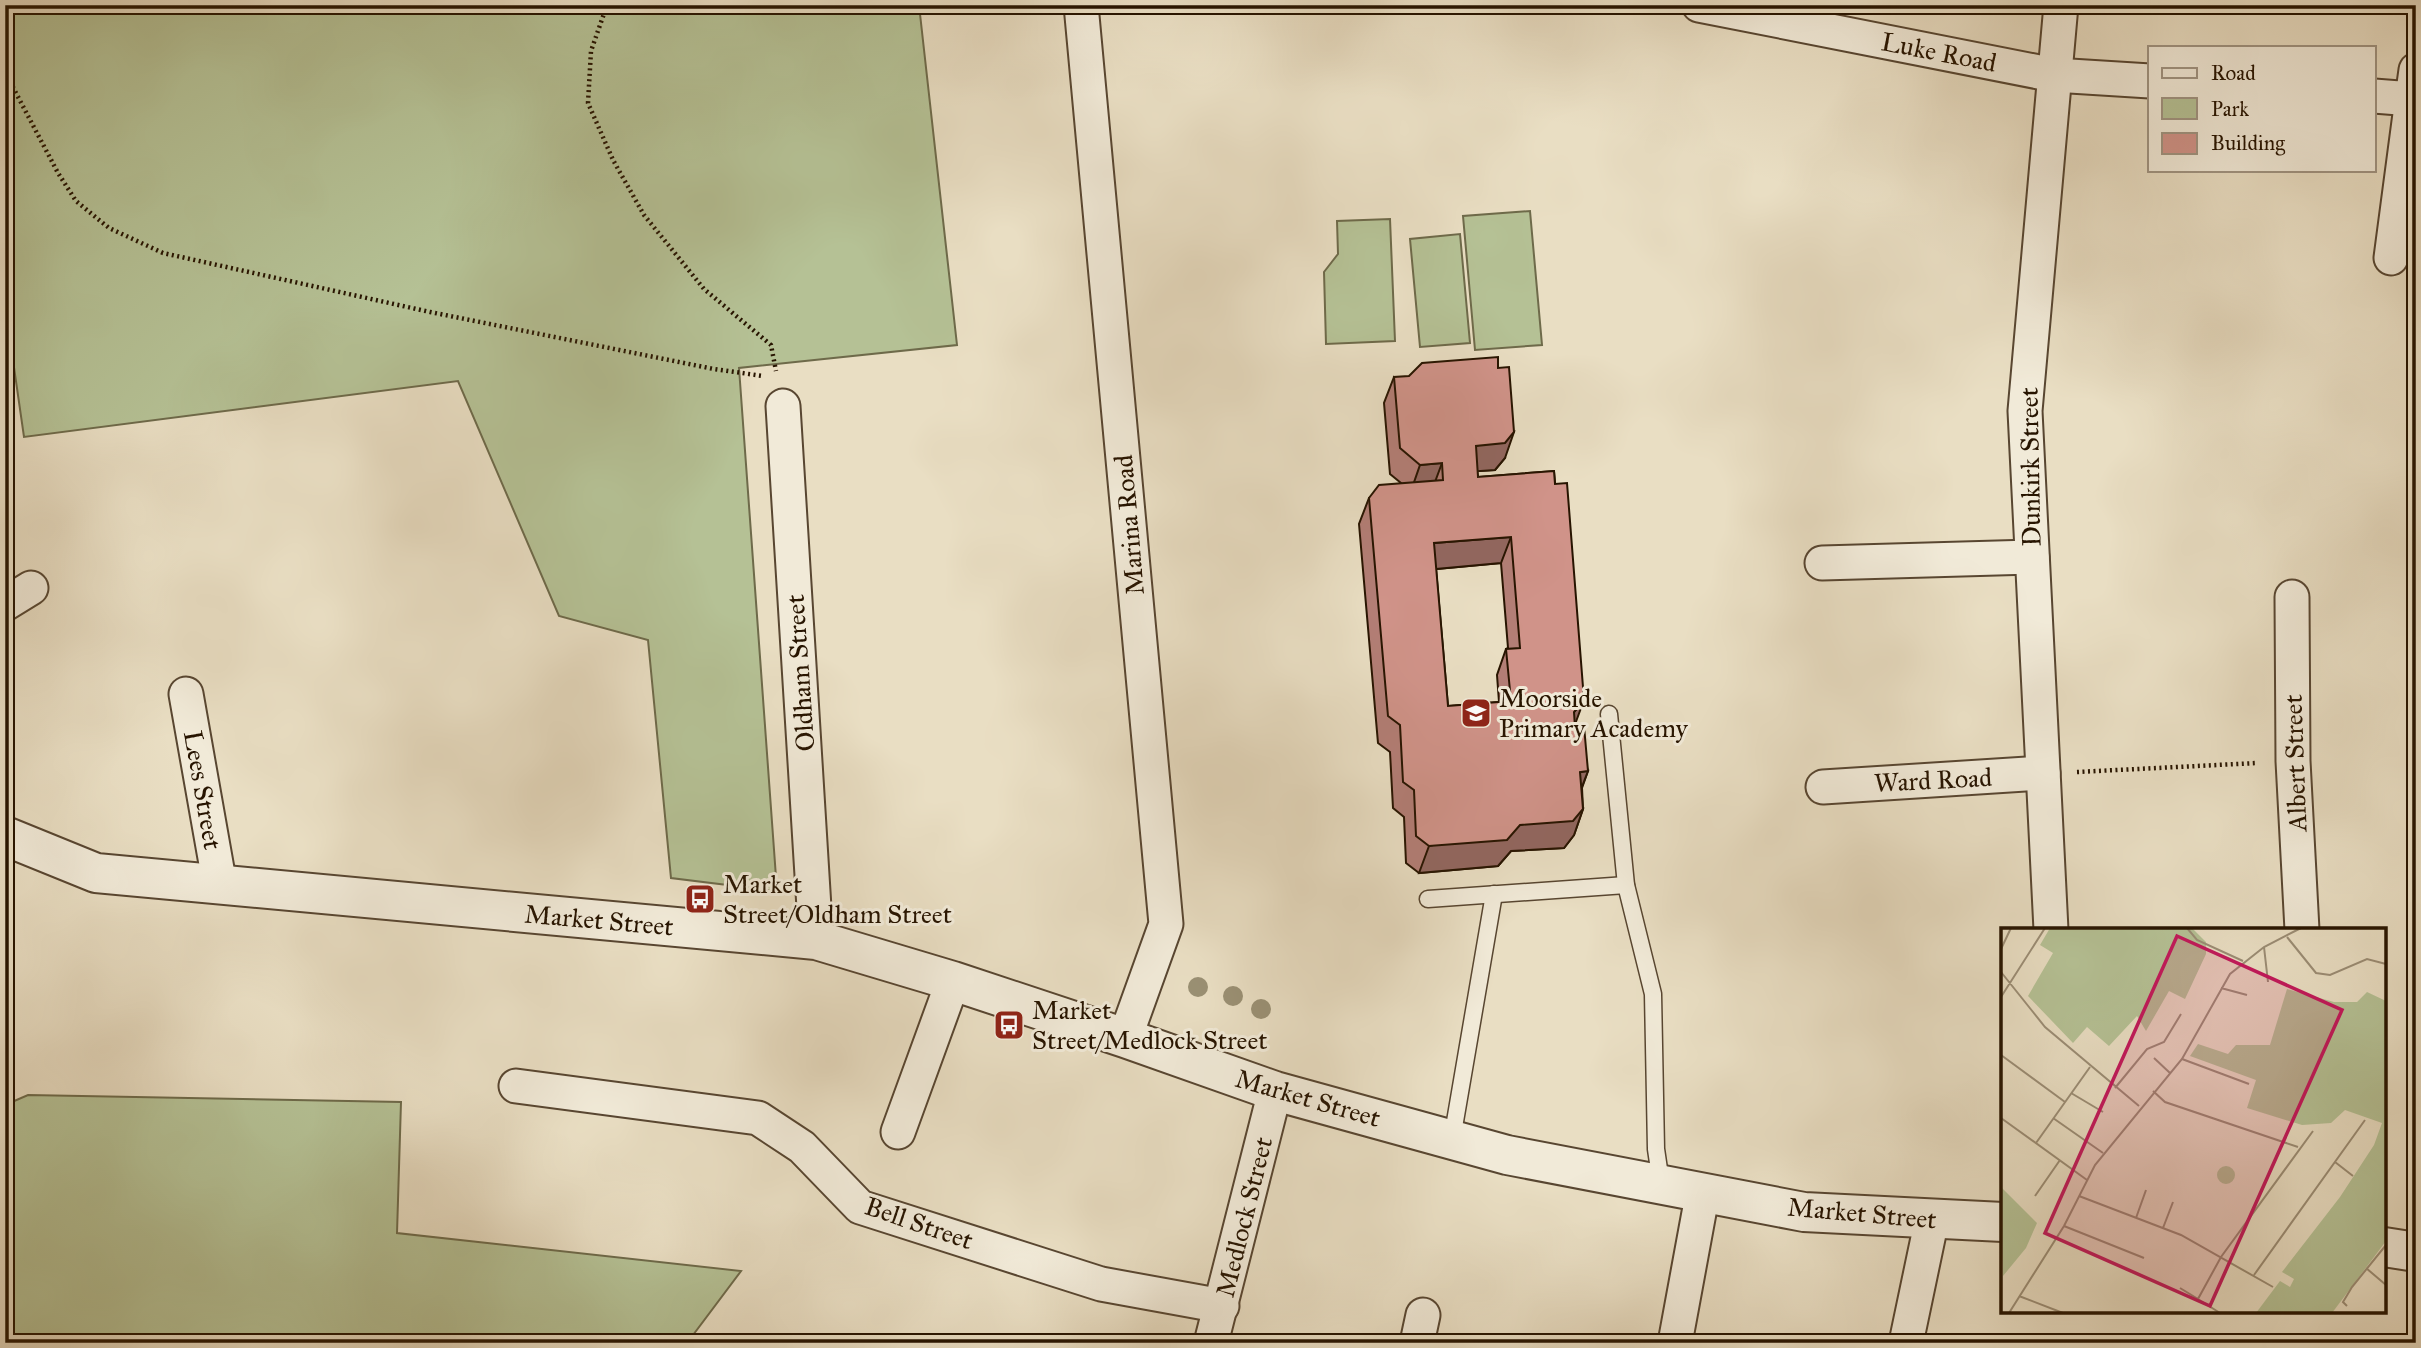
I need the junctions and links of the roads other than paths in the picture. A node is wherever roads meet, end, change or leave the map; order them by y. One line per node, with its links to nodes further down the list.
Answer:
1 (1081, 5): 26 (street, Marina Road)
2 (1699, 5): 4 (street, Luke Road)
3 (2061, 5): 4 (street, Dunkirk Street)
4 (2054, 75): 5 (street, Luke Road); 10 (street, Dunkirk Street)
5 (2148, 81)
6 (2414, 85): 7 (street); 8 (street)
7 (2376, 95)
8 (2391, 258)
9 (781, 392): 24 (street, Oldham Street)
10 (2032, 557): 11 (street); 15 (street, Dunkirk Street)
11 (1822, 563)
12 (2292, 597): 23 (street, Albert Street)
13 (186, 694): 19 (street, Lees Street)
14 (1609, 714): 18 (lane)
15 (2043, 773): 16 (street, Ward Road); 22 (street, Dunkirk Street)
16 (1823, 787)
17 (5, 835): 19 (street, Market Street)
18 (1626, 885): 20 (lane); 31 (lane)
19 (220, 886): 24 (street, Market Street)
20 (1494, 894): 21 (lane); 30 (lane)
21 (1428, 899)
22 (2051, 928)
23 (2302, 928)
24 (817, 940): 25 (street, Market Street)
25 (953, 981): 26 (street, Market Street); 29 (street)
26 (1125, 1038): 28 (street, Market Street)
27 (516, 1086): 37 (street, Bell Street)
28 (1275, 1091): 30 (street, Market Street); 37 (street, Medlock Street)
29 (898, 1132)
30 (1452, 1139): 31 (street, Market Street)
31 (1661, 1183): 32 (street, Market Street)
32 (1703, 1192): 33 (street, Market Street); 39 (street)
33 (1932, 1219): 34 (street, Market Street); 40 (street)
34 (2001, 1222)
35 (2386, 1247): 36 (street)
36 (2416, 1252)
37 (1222, 1306): 38 (street, Medlock Street)
38 (1211, 1343)
39 (1675, 1343)
40 (1906, 1343)

